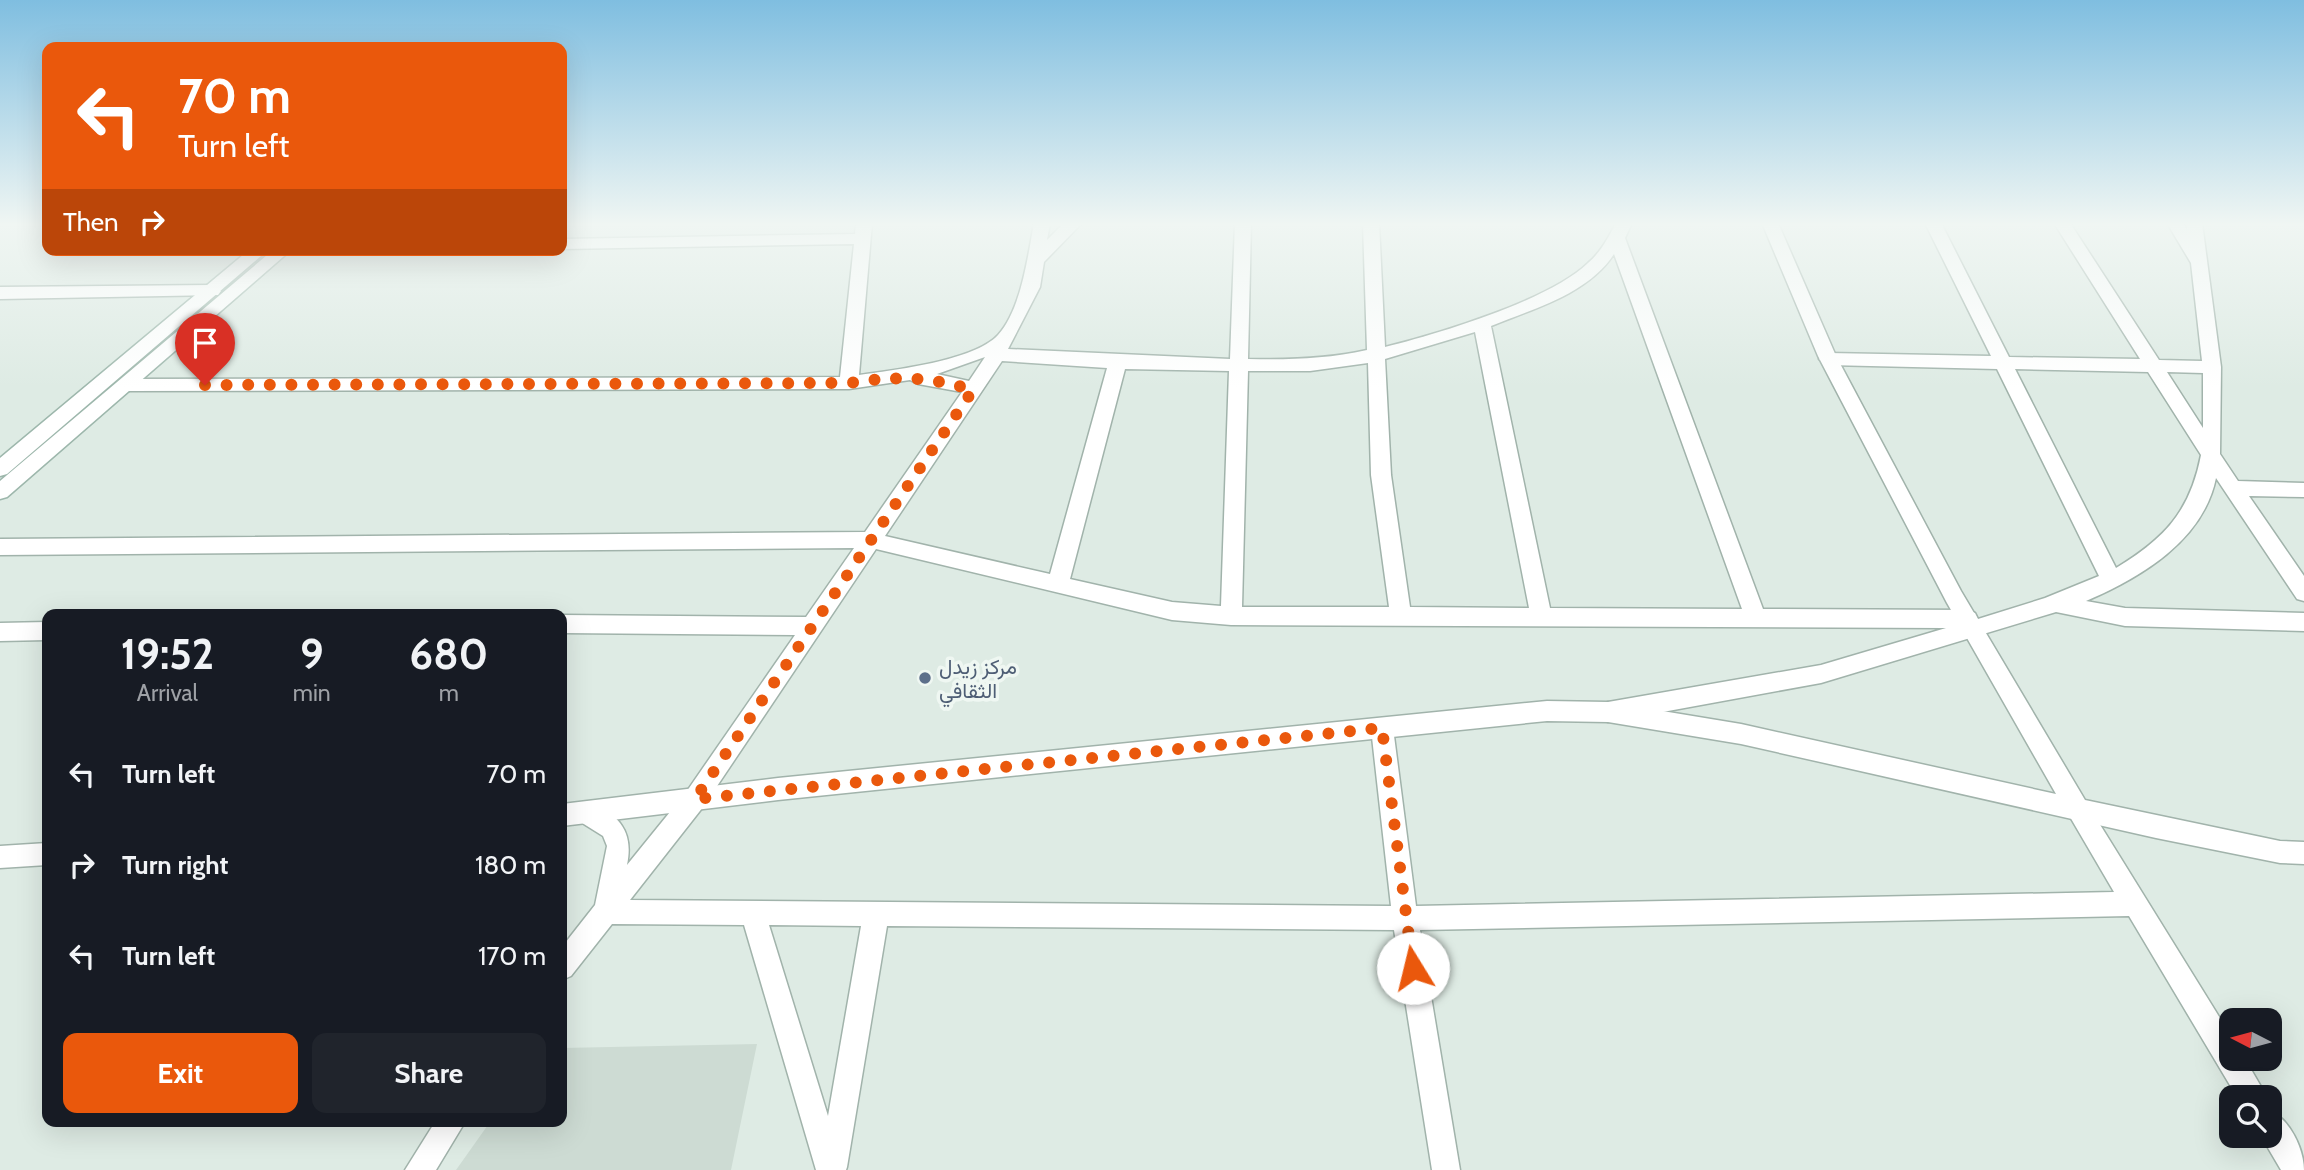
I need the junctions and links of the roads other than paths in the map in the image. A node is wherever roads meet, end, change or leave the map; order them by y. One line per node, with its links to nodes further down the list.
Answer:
1 (228, 278): 13 (street)
2 (251, 278): 26 (street)
3 (859, 278): 25 (street)
4 (1033, 278): 16 (street)
5 (1241, 278): 21 (street)
6 (1372, 278): 17 (street)
7 (1581, 278): 15 (street)
8 (1637, 278): 42 (street)
9 (1793, 278): 18 (street)
10 (1960, 278): 20 (street)
11 (2097, 278): 22 (street)
12 (2201, 278): 23 (street)
13 (212, 291): 14 (street); 29 (street)
14 (0, 293)
15 (1482, 324): 17 (street); 41 (street)
16 (1001, 346): 19 (street); 24 (street); 27 (street)
17 (1374, 355): 21 (street); 40 (street)
18 (1828, 359): 20 (street); 45 (street)
19 (1117, 363): 21 (street); 36 (street)
20 (2003, 363): 22 (street); 35 (street)
21 (1239, 365): 39 (street)
22 (2154, 366): 23 (street); 28 (street)
23 (2212, 367): 28 (street)
24 (895, 376): 25 (street); 27 (street)
25 (849, 383): 26 (street)
26 (126, 385): 32 (street)
27 (973, 390): 33 (street)
28 (2209, 453): 30 (street); 35 (street)
29 (0, 469)
30 (2233, 488): 31 (street); 37 (street)
31 (2304, 489)
32 (0, 492)
33 (870, 540): 34 (street); 36 (street); 46 (street)
34 (0, 547)
35 (2111, 579): 38 (street)
36 (1058, 584): 39 (street)
37 (2304, 593)
38 (2054, 603): 43 (street); 45 (street)
39 (1231, 616): 40 (street)
40 (1401, 616): 41 (street)
41 (1541, 617): 42 (street)
42 (1756, 618): 45 (street)
43 (2304, 622)
44 (567, 624): 46 (street)
45 (1970, 624): 49 (street); 52 (street)
46 (811, 626): 51 (street)
47 (42, 631): 48 (street)
48 (0, 632)
49 (1608, 712): 50 (street); 52 (street)
50 (1382, 728): 51 (street); 62 (street)
51 (695, 799): 53 (street); 59 (street)
52 (2078, 810): 55 (street); 58 (street)
53 (587, 813): 54 (street); 59 (street)
54 (567, 815)
55 (2304, 853)
56 (42, 854): 57 (street)
57 (0, 857)
58 (2135, 904): 62 (street); 64 (street)
59 (605, 912): 60 (street); 63 (street)
60 (753, 913): 61 (street); 68 (street)
61 (876, 914): 62 (street); 68 (street)
62 (1405, 918): 69 (street)
63 (567, 961)
64 (2246, 1085)
65 (449, 1127): 67 (street)
66 (2282, 1145): 70 (street)
67 (419, 1170)
68 (831, 1170)
69 (1446, 1170)
70 (2297, 1170)

